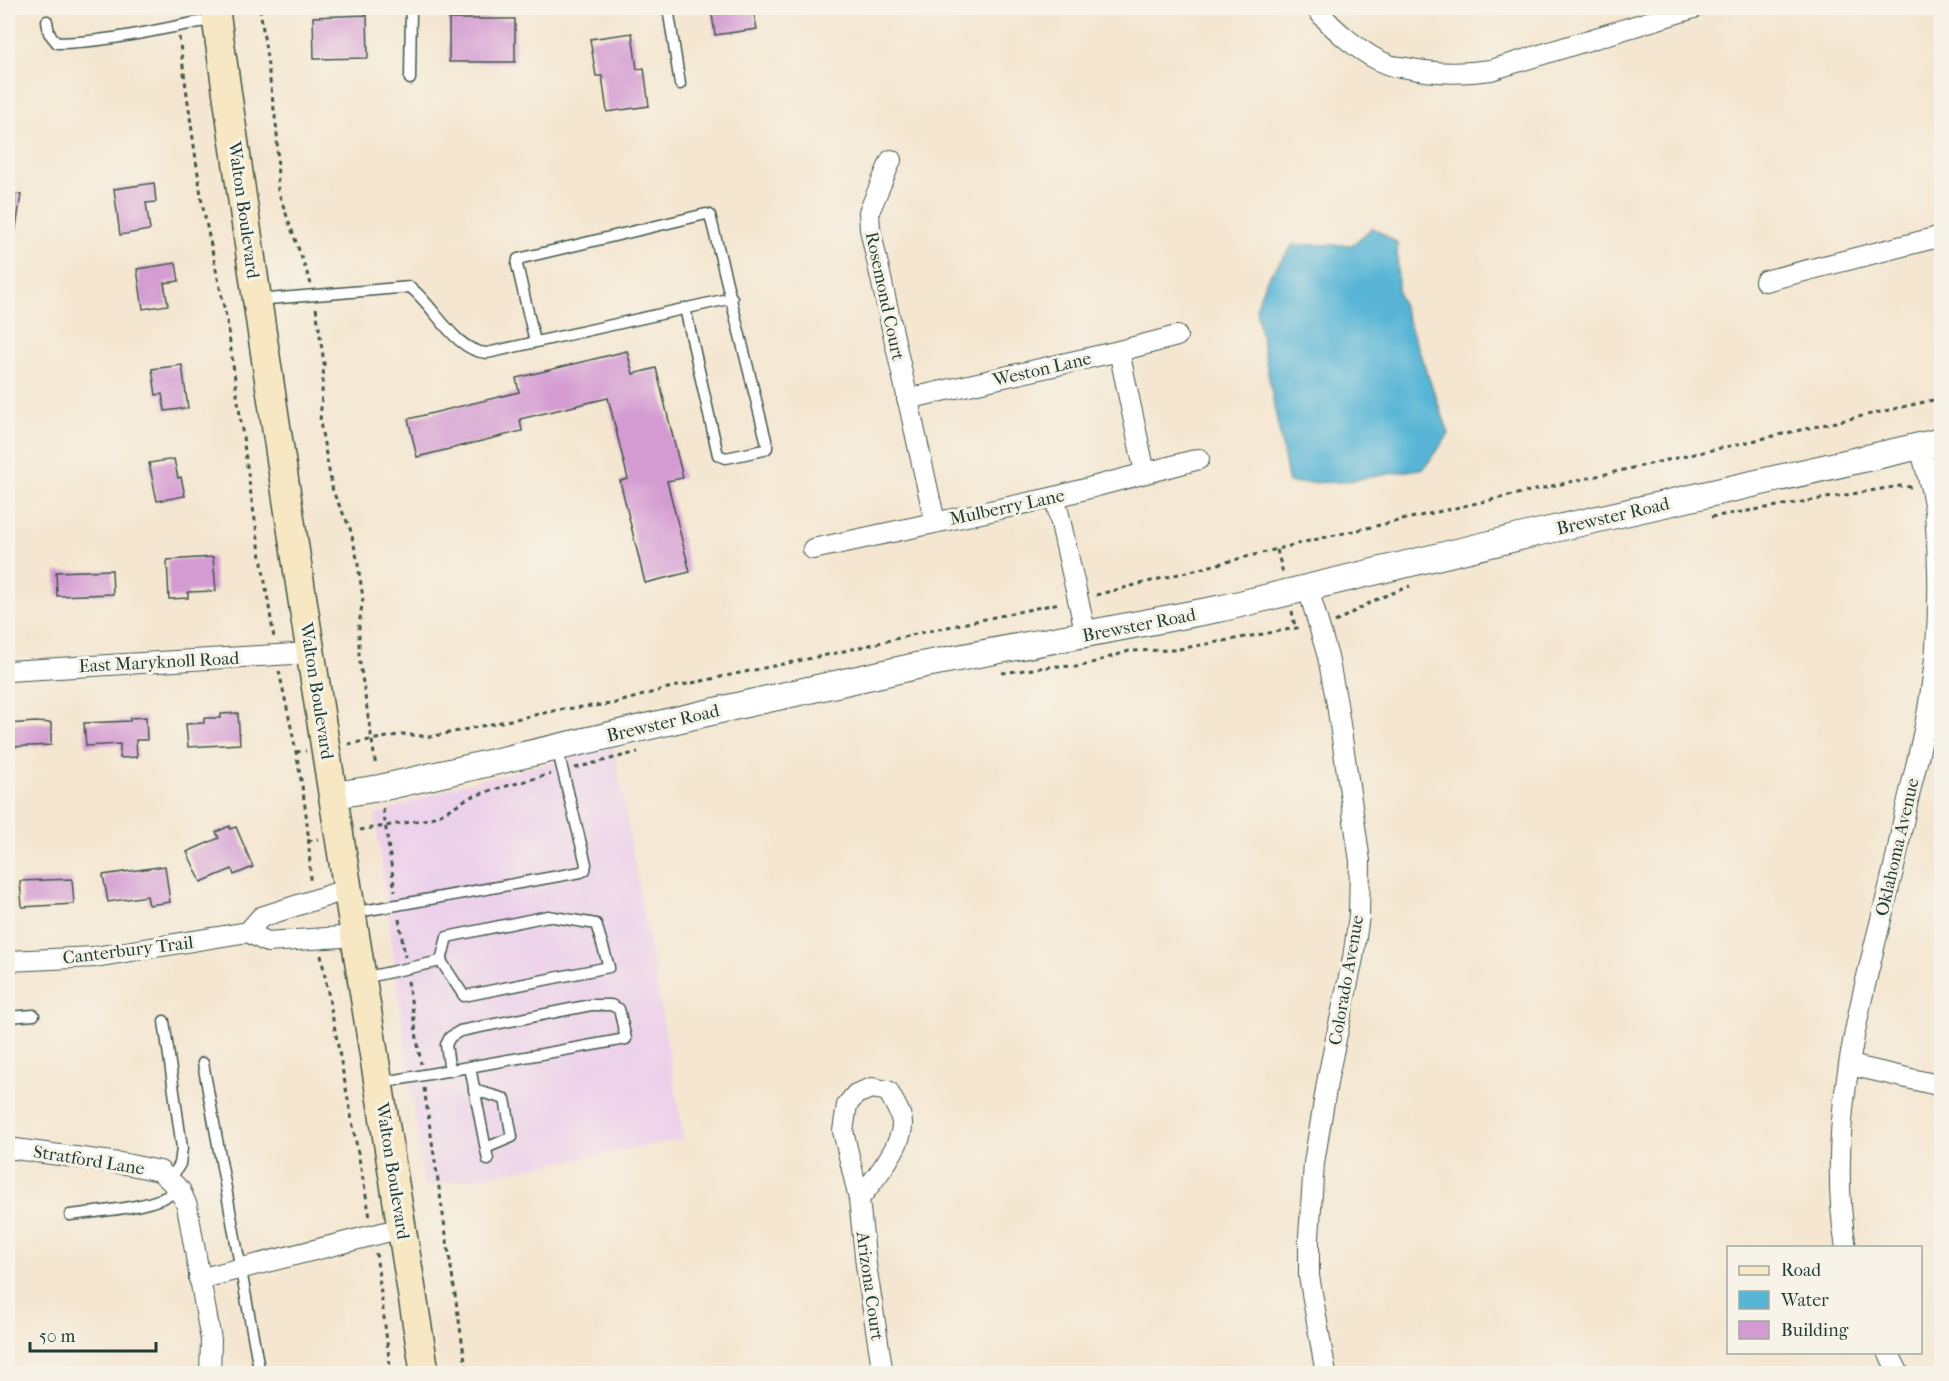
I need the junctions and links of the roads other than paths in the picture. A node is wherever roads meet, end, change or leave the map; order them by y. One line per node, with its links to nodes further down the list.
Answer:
1 (411, 8): 7 (lane)
2 (668, 8): 8 (lane)
3 (1316, 8): 4 (street)
4 (1694, 8)
5 (216, 13): 6 (lane); 13 (main road, Walton Boulevard)
6 (47, 21)
7 (410, 79)
8 (680, 84)
9 (891, 160): 18 (street, Rosemond Court)
10 (1941, 236): 11 (street)
11 (1765, 281)
12 (732, 298): 14 (lane); 14 (lane); 16 (lane)
13 (257, 300): 16 (lane); 27 (main road, Walton Boulevard)
14 (685, 308): 16 (lane)
15 (1177, 336): 17 (street, Weston Lane)
16 (535, 342)
17 (1119, 351): 18 (street, Weston Lane); 21 (street)
18 (907, 399): 23 (street, Rosemond Court)
19 (1931, 444): 25 (street, Brewster Road); 40 (street, Oklahoma Avenue)
20 (1199, 459): 21 (street, Mulberry Lane)
21 (1145, 473): 22 (street, Mulberry Lane)
22 (1055, 497): 23 (street, Mulberry Lane); 26 (street)
23 (935, 522): 24 (street, Mulberry Lane)
24 (813, 549)
25 (1308, 588): 26 (street, Brewster Road); 61 (street, Colorado Avenue)
26 (1086, 635): 29 (street, Brewster Road)
27 (310, 653): 28 (street, East Maryknoll Road); 30 (main road, Walton Boulevard)
28 (8, 671)
29 (557, 747): 30 (street, Brewster Road); 31 (lane)
30 (334, 795): 31 (main road, Walton Boulevard)
31 (352, 913): 32 (street, Canterbury Trail); 32 (street); 35 (main road, Walton Boulevard)
32 (248, 933): 33 (street, Canterbury Trail)
33 (8, 961)
34 (441, 961): 34 (lane); 35 (lane)
35 (362, 978): 43 (main road, Walton Boulevard)
36 (34, 1015): 37 (lane)
37 (8, 1017)
38 (164, 1021): 49 (lane)
39 (203, 1063): 54 (lane)
40 (1850, 1065): 44 (street); 53 (street, Oklahoma Avenue)
41 (470, 1067): 42 (lane); 42 (lane); 45 (lane)
42 (450, 1071): 43 (lane)
43 (379, 1083): 52 (main road, Walton Boulevard)
44 (1941, 1086)
45 (474, 1090): 47 (lane); 47 (lane)
46 (8, 1148): 49 (street, Stratford Lane)
47 (486, 1148): 48 (lane)
48 (488, 1160)
49 (175, 1185): 51 (lane); 55 (street)
50 (860, 1199): 50 (street, Arizona Court); 60 (street, Arizona Court)
51 (70, 1215)
52 (402, 1228): 54 (street); 59 (main road, Walton Boulevard)
53 (1846, 1246)
54 (242, 1268): 55 (street); 58 (lane)
55 (199, 1279): 57 (street)
56 (1889, 1354): 62 (street)
57 (210, 1374)
58 (260, 1374)
59 (425, 1374)
60 (883, 1374)
61 (1326, 1374)
62 (1899, 1374)

